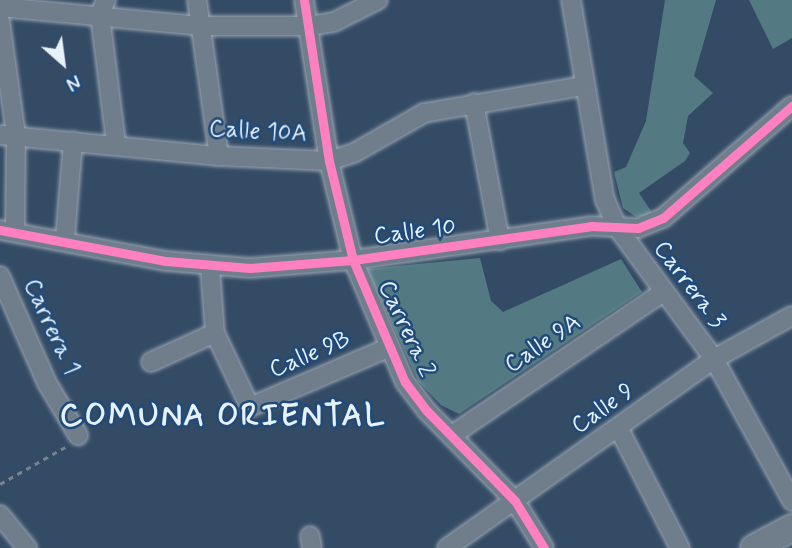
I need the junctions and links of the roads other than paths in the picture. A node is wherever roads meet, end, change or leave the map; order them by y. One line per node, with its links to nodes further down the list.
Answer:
1 (2, 0): 6 (street)
2 (197, 0): 9 (street)
3 (304, 0): 10 (street, Carrera 2)
4 (378, 0): 10 (street)
5 (571, 0): 12 (street, Carrera 3)
6 (0, 6): 7 (street)
7 (103, 8): 9 (street); 17 (street)
8 (0, 21): 11 (street)
9 (202, 26): 10 (street); 18 (street)
10 (309, 26): 19 (street, Carrera 2)
11 (0, 27): 15 (street)
12 (584, 86): 13 (street, Calle 10A); 20 (street, Carrera 3)
13 (474, 103): 19 (street, Calle 10A); 23 (street)
14 (790, 110): 20 (street, Calle 10)
15 (8, 135): 16 (street, Calle 10A); 21 (street)
16 (73, 141): 17 (street, Calle 10A); 22 (street)
17 (116, 144): 18 (street, Calle 10A)
18 (219, 156): 19 (street, Calle 10A)
19 (328, 161): 24 (street, Carrera 2)
20 (617, 227): 23 (street, Calle 10); 27 (street, Carrera 3)
21 (8, 231): 22 (street, Calle 10)
22 (65, 239): 25 (street, Calle 10)
23 (500, 241): 24 (street, Calle 10)
24 (353, 260): 25 (street, Calle 10); 30 (street, Carrera 2)
25 (210, 267): 29 (street)
26 (0, 276): 34 (street, Carrera 1)
27 (662, 293): 31 (street, Carrera 3); 35 (street, Calle 9A)
28 (792, 316): 31 (street, Calle 9)
29 (215, 333): 30 (street, Calle 9B); 32 (street)
30 (390, 347): 35 (street, Carrera 2)
31 (714, 359): 33 (street, Calle 9); 37 (street, Carrera 3)
32 (150, 362)
33 (619, 429): 36 (street, Calle 9); 43 (street)
34 (78, 435)
35 (452, 435): 36 (street, Carrera 2)
36 (515, 501): 41 (street, Calle 9); 42 (street, Carrera 2)
37 (792, 502)
38 (0, 515): 40 (street)
39 (792, 527): 44 (main road)
40 (27, 548)
41 (447, 548)
42 (544, 548)
43 (680, 548)
44 (754, 548)

